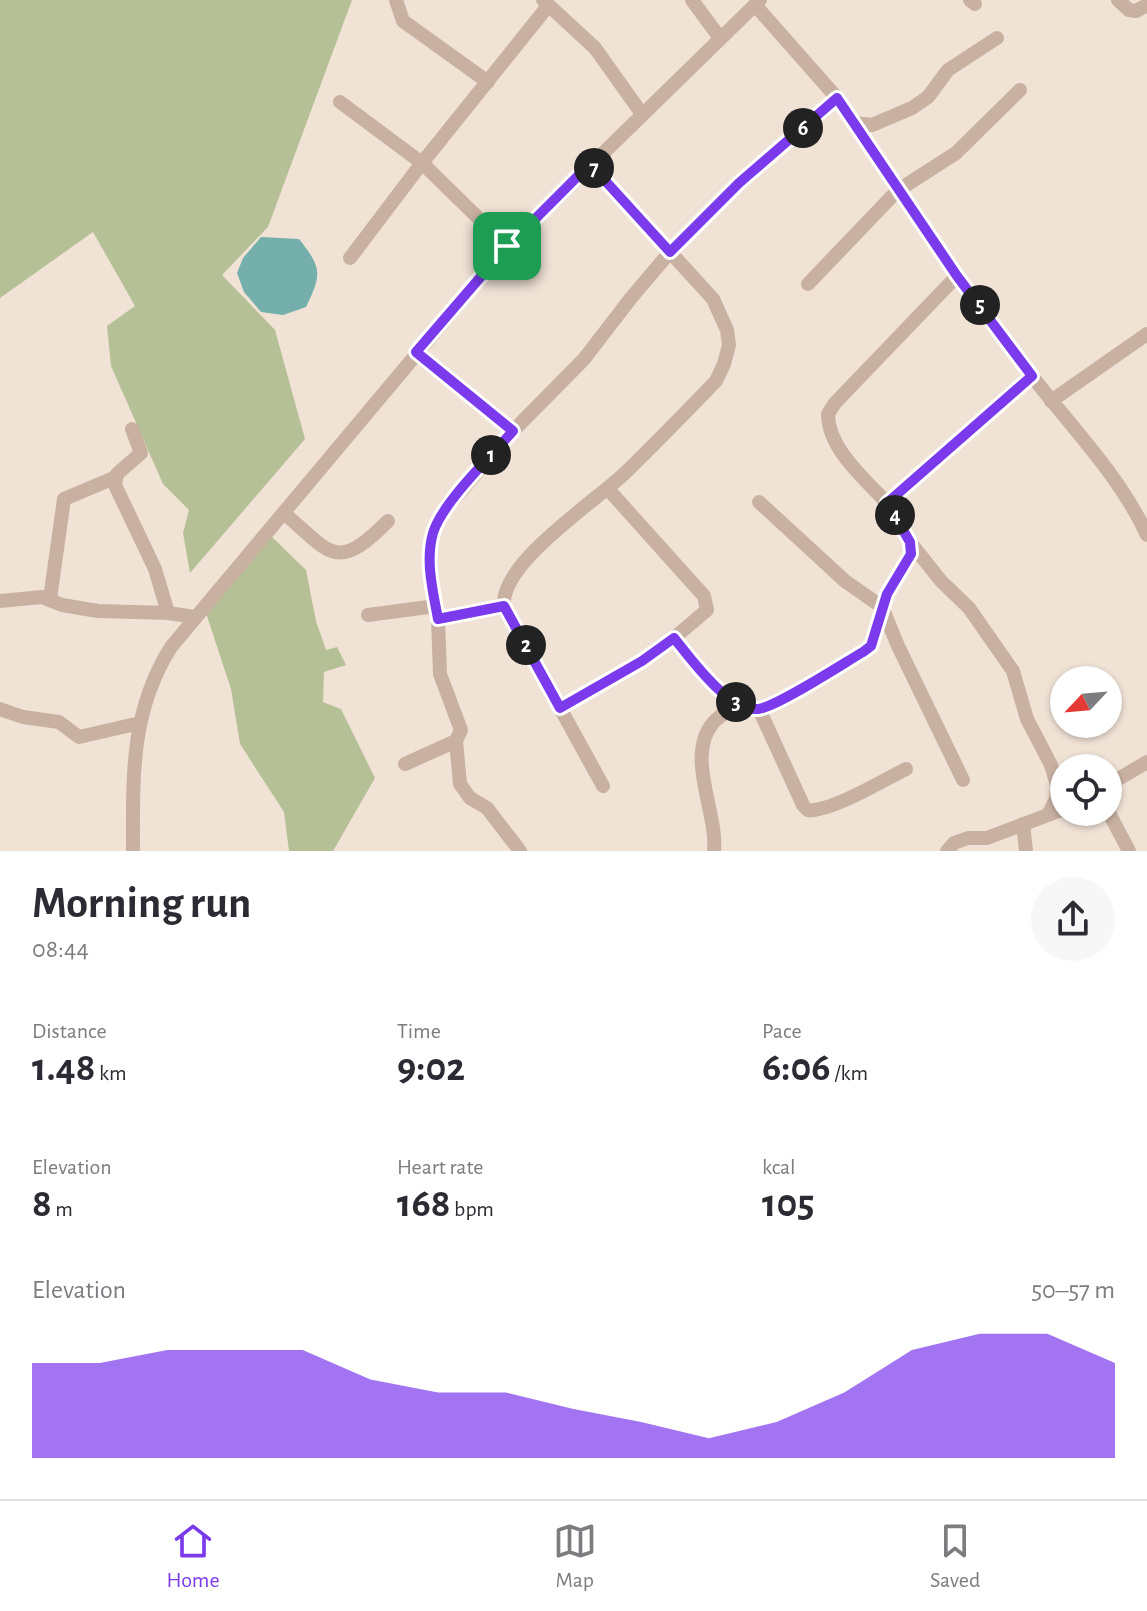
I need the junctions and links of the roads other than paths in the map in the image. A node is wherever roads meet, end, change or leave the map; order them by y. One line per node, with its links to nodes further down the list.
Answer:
1 (396, 0): 9 (street)
2 (692, 0): 7 (street)
3 (1118, 0): 6 (street)
4 (758, 2): 7 (street); 11 (street)
5 (545, 3): 9 (street); 13 (street)
6 (1147, 5)
7 (720, 38): 13 (street)
8 (997, 38): 14 (street)
9 (488, 82): 15 (street)
10 (1020, 90): 17 (street)
11 (837, 98): 14 (street); 19 (street)
12 (340, 102): 15 (street)
13 (642, 114): 16 (street)
14 (854, 123): 17 (street)
15 (422, 163): 18 (street); 20 (street)
16 (590, 164): 18 (street); 19 (street)
17 (897, 191): 21 (street); 22 (street)
18 (507, 246): 24 (street)
19 (670, 252): 28 (street); 30 (street)
20 (350, 258)
21 (957, 276): 25 (street); 32 (street)
22 (808, 284)
23 (1147, 334): 26 (street)
24 (416, 352): 28 (street); 33 (street)
25 (1032, 376): 26 (street); 32 (street)
26 (1051, 401): 35 (street)
27 (132, 429): 29 (street)
28 (513, 431): 41 (street)
29 (114, 478): 37 (street); 42 (street)
30 (608, 489): 39 (street); 45 (street)
31 (759, 502): 40 (street)
32 (887, 503): 36 (street)
33 (284, 513): 34 (street); 44 (street)
34 (388, 521)
35 (1147, 535)
36 (910, 542): 40 (street); 53 (street)
37 (50, 599): 38 (street); 42 (street)
38 (0, 601)
39 (504, 606): 41 (street); 47 (street)
40 (882, 607): 49 (street); 57 (street)
41 (437, 612): 43 (street); 51 (street)
42 (168, 613): 44 (street)
43 (368, 615)
44 (195, 617): 50 (street)
45 (674, 638): 46 (street); 47 (street)
46 (739, 704): 49 (street); 64 (street)
47 (560, 708): 58 (street)
48 (0, 709): 50 (street)
49 (759, 709): 55 (street)
50 (140, 723): 62 (street)
51 (456, 741): 54 (street); 63 (street)
52 (1147, 762): 56 (street)
53 (1050, 763)
54 (405, 764)
55 (906, 769)
56 (1122, 777)
57 (963, 780)
58 (603, 786)
59 (1050, 814): 60 (street)
60 (1023, 824): 65 (street); 66 (street)
61 (1116, 826): 67 (street)
62 (133, 851)
63 (520, 851)
64 (714, 851)
65 (947, 851)
66 (1026, 851)
67 (1129, 851)

